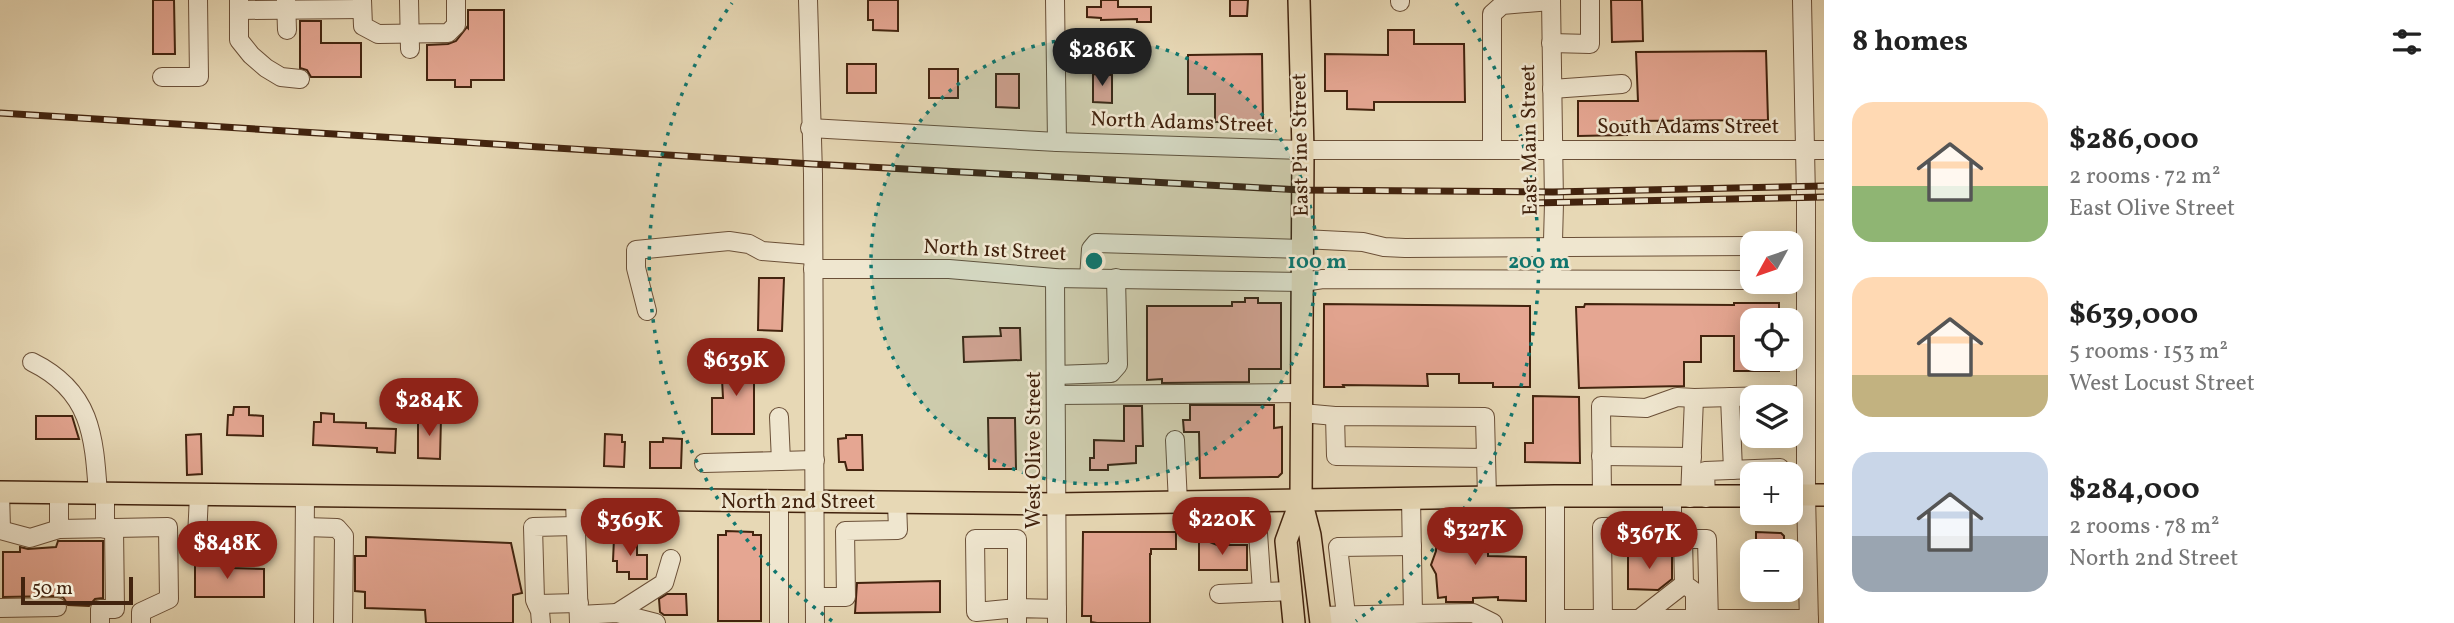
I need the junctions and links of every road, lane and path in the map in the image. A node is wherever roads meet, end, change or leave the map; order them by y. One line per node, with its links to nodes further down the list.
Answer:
1 (198, 0): 16 (street)
2 (409, 0): 14 (street)
3 (456, 0): 14 (street)
4 (808, 0): 20 (street)
5 (1055, 0): 21 (street)
6 (1299, 0): 24 (main road, East Pine Street)
7 (1590, 0): 15 (street)
8 (1802, 0): 26 (street)
9 (1551, 1): 15 (street, East Main Street); 25 (street)
10 (239, 5): 11 (street); 17 (street)
11 (287, 5): 12 (street); 13 (street)
12 (362, 5): 14 (street)
13 (287, 30)
14 (410, 41)
15 (1551, 43): 19 (street, East Main Street)
16 (162, 77)
17 (300, 79)
18 (1622, 84): 19 (street)
19 (1552, 89): 22 (street, East Main Street)
20 (810, 128): 21 (street, North Adams Street); 31 (street)
21 (1057, 142): 24 (street, North Adams Street)
22 (1552, 149): 25 (street, North Adams Street); 26 (street, South Adams Street); 29 (street, East Main Street)
23 (1824, 149): 26 (street, South Adams Street)
24 (1303, 150): 25 (street, North Adams Street); 28 (main road, East Pine Street)
25 (1492, 150)
26 (1803, 150): 27 (street)
27 (1799, 231)
28 (1302, 244): 29 (street); 35 (street); 39 (main road, East Pine Street)
29 (1553, 246): 30 (street); 37 (street, East Main Street)
30 (1740, 246)
31 (813, 262): 34 (street, North 1st Street); 41 (street, North 1st Street); 55 (street)
32 (1824, 270): 33 (street)
33 (1803, 276)
34 (1055, 278): 35 (street, North 1st Street); 43 (street, West Olive Street)
35 (1089, 278): 36 (street, North 1st Street)
36 (1115, 278): 39 (street, North 1st Street); 43 (street)
37 (1552, 279): 38 (street, North 1st Street); 39 (street, North 1st Street)
38 (1740, 281)
39 (1303, 282): 47 (main road, East Pine Street)
40 (1802, 294): 48 (street)
41 (647, 311)
42 (32, 362): 62 (street)
43 (1056, 375): 44 (street, West Olive Street)
44 (1057, 395): 47 (street); 79 (street, West Olive Street)
45 (1730, 397): 46 (street); 48 (street); 58 (street)
46 (1694, 398): 52 (street); 53 (street)
47 (1302, 403): 49 (street); 73 (main road, East Pine Street)
48 (1812, 404): 64 (street)
49 (1335, 416): 54 (street); 54 (street)
50 (779, 417): 56 (street)
51 (1175, 440): 77 (street)
52 (1601, 456): 53 (street); 67 (street)
53 (1692, 457): 71 (street)
54 (1486, 458): 69 (street)
55 (815, 460): 56 (street); 75 (street)
56 (781, 461): 57 (street)
57 (704, 463)
58 (1733, 470): 59 (street); 71 (street)
59 (1740, 470)
60 (0, 492): 61 (main road, North 2nd Street); 84 (street)
61 (59, 493): 62 (main road, North 2nd Street); 83 (street)
62 (102, 494): 63 (main road, North 2nd Street); 82 (street)
63 (199, 495): 65 (main road, North 2nd Street); 86 (street)
64 (1807, 495): 108 (street)
65 (305, 496): 72 (main road, North 2nd Street); 81 (street)
66 (1555, 496): 67 (main road, North 2nd Street); 69 (main road, North 2nd Street); 106 (street)
67 (1602, 496): 71 (main road, North 2nd Street)
68 (1740, 496): 71 (main road, North 2nd Street)
69 (1487, 497): 70 (main road, North 2nd Street)
70 (1411, 498): 73 (main road, North 2nd Street); 87 (street)
71 (1690, 498): 85 (street)
72 (575, 500): 74 (main road, North 2nd Street); 80 (street)
73 (1301, 500): 78 (main road, North 2nd Street); 91 (main road); 103 (main road)
74 (779, 502): 75 (main road, North 2nd Street); 115 (street)
75 (816, 502): 76 (main road, North 2nd Street); 93 (street)
76 (897, 503): 79 (main road, North 2nd Street); 93 (street)
77 (1178, 503): 78 (main road, North 2nd Street); 79 (main road, North 2nd Street)
78 (1211, 503): 90 (street)
79 (1056, 504): 101 (street, West Olive Street)
80 (576, 526): 94 (street); 98 (street)
81 (304, 527): 111 (street); 112 (street)
82 (110, 528): 83 (street); 109 (street); 110 (street)
83 (60, 529): 84 (street)
84 (0, 530)
85 (1678, 533): 89 (street); 105 (street); 107 (street)
86 (231, 540)
87 (1412, 546): 99 (street); 102 (street)
88 (671, 559): 97 (street)
89 (1684, 584): 104 (street); 105 (street)
90 (1262, 591): 91 (street); 92 (street)
91 (1291, 591): 117 (main road)
92 (1219, 594)
93 (816, 597): 116 (street)
94 (537, 604): 98 (street); 113 (street)
95 (57, 607): 96 (street)
96 (0, 608)
97 (617, 613): 98 (street); 114 (street)
98 (579, 614)
99 (1346, 615): 102 (street); 103 (street)
100 (1017, 616): 100 (street); 101 (street)
101 (1057, 616)
102 (1414, 618): 118 (street)
103 (1320, 619)
104 (1639, 619): 105 (street); 107 (street)
105 (1704, 620): 108 (street)
106 (1555, 621): 107 (street)
107 (1603, 621)
108 (1809, 621)
109 (100, 623)
110 (141, 623)
111 (304, 623)
112 (343, 623)
113 (541, 623)
114 (656, 623)
115 (779, 623)
116 (816, 623)
117 (1294, 623)
118 (1493, 623)

